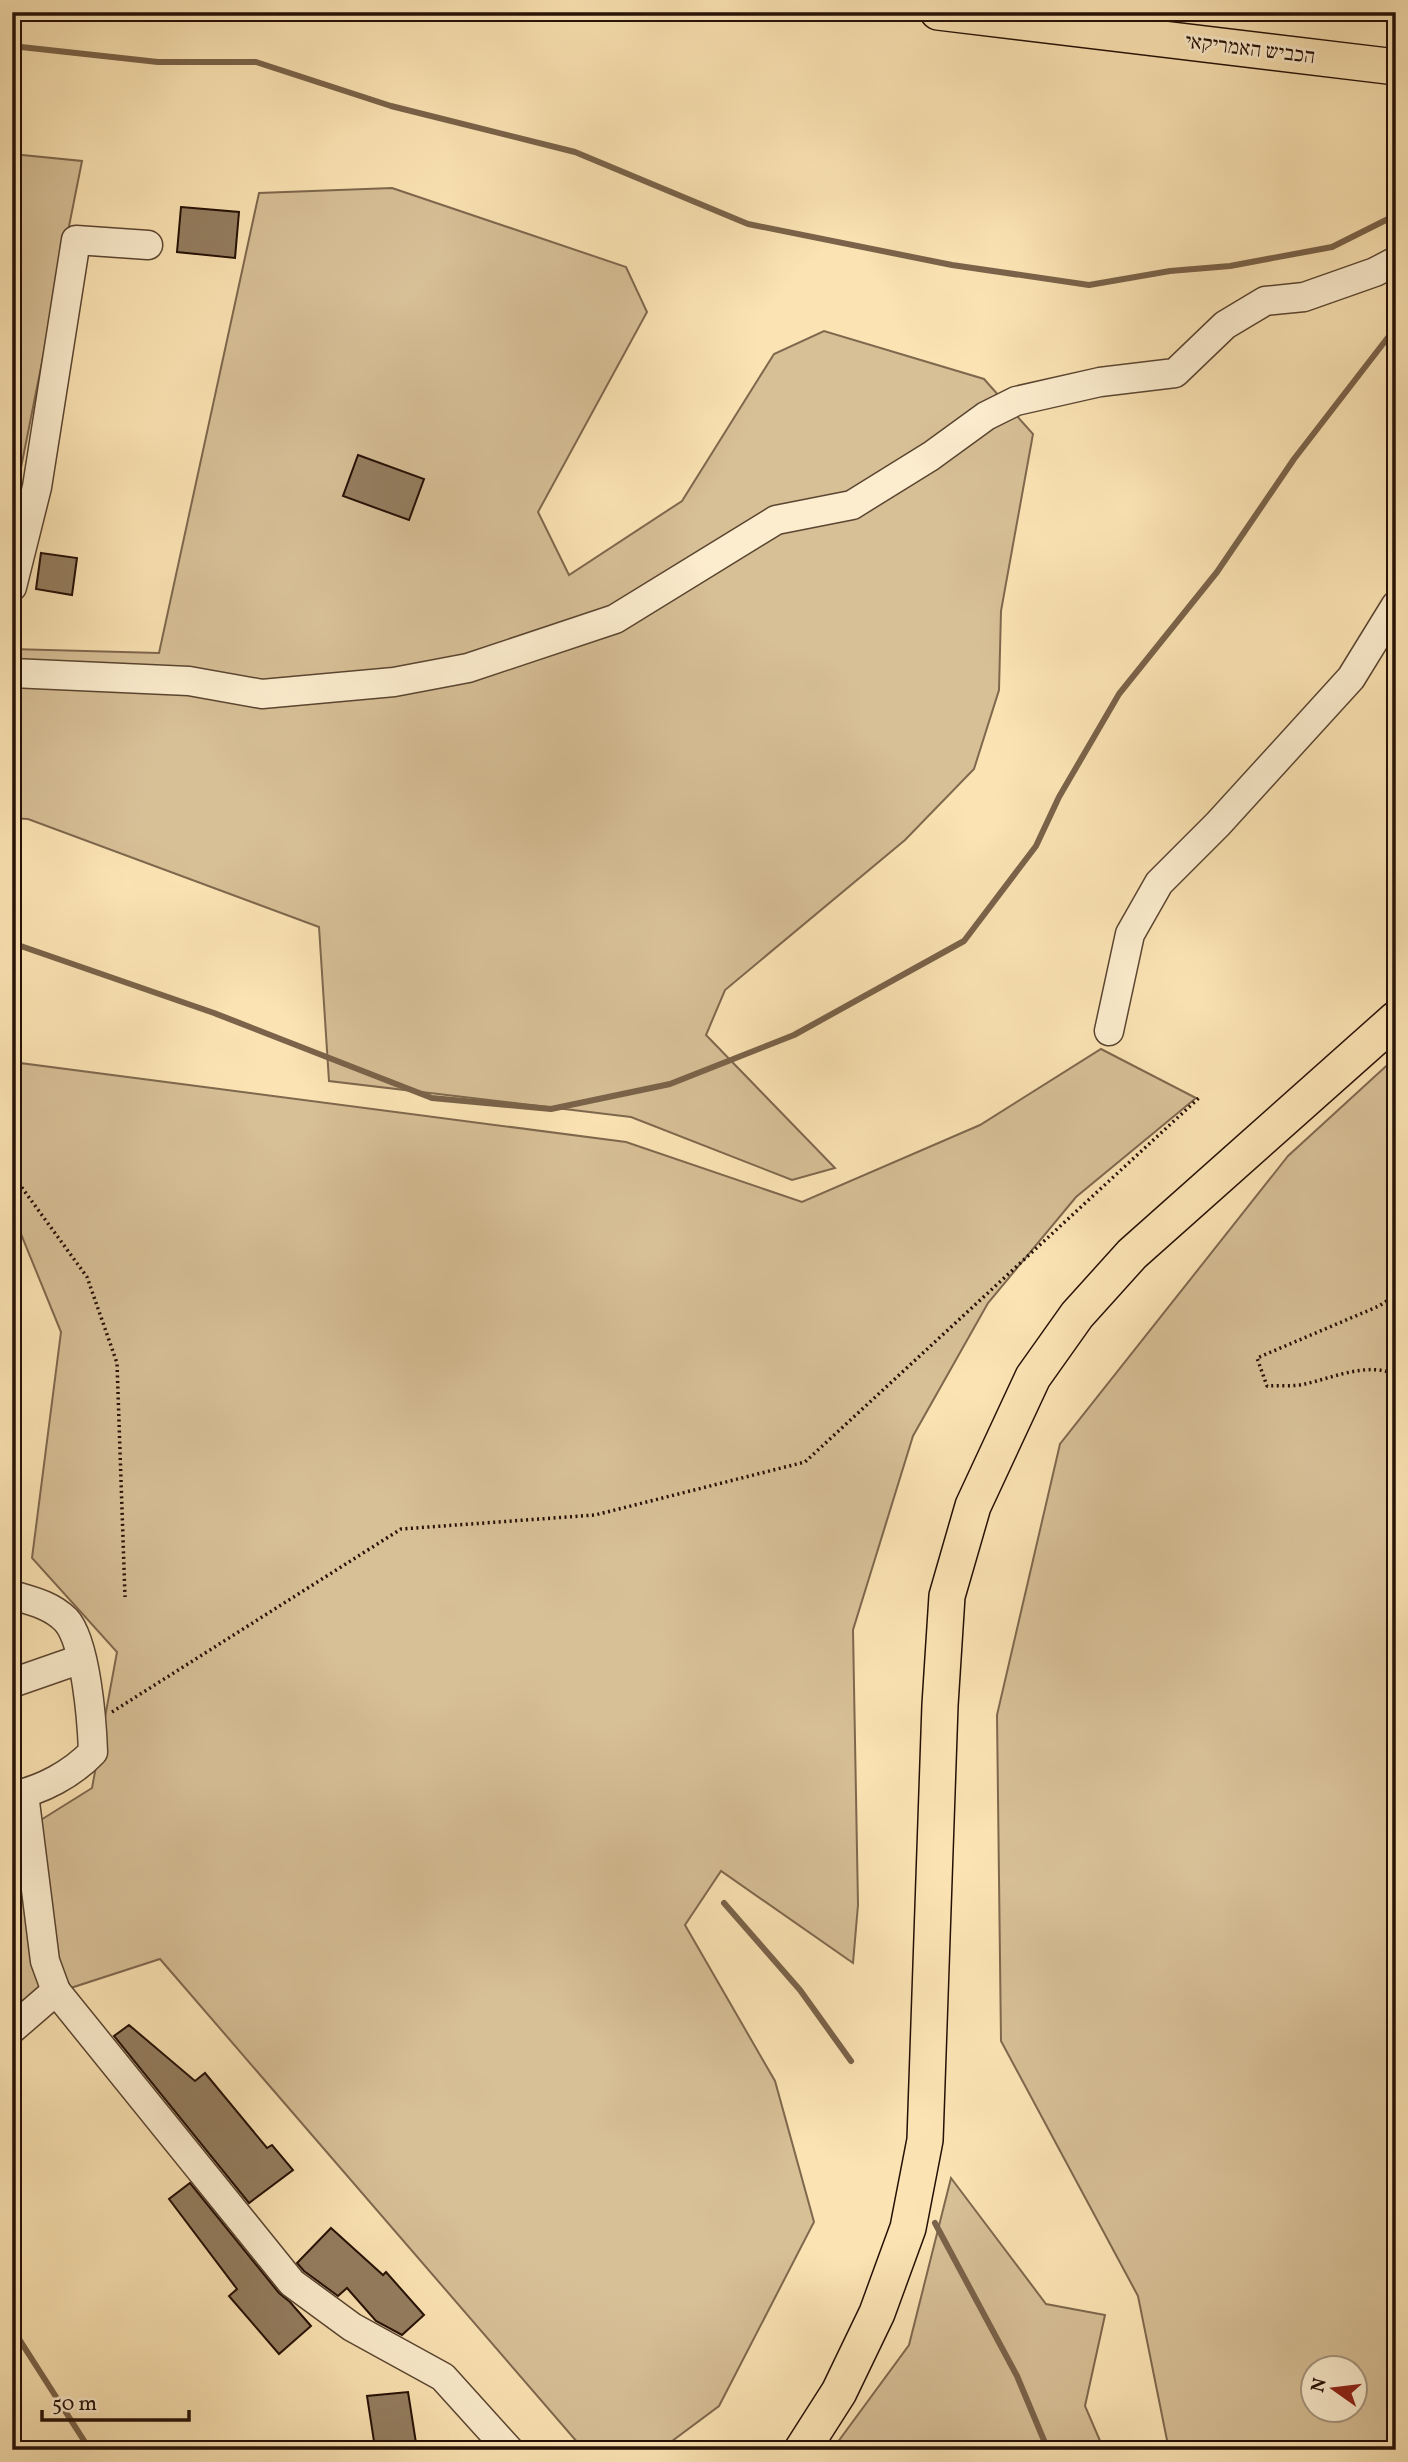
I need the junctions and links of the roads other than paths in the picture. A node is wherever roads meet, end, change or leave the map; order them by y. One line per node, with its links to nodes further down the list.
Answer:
1 (938, 12): 2 (main road, הכביש האמריקאי)
2 (1396, 67)
3 (148, 245): 5 (street)
4 (1396, 261): 7 (street)
5 (12, 587)
6 (1396, 605): 9 (street)
7 (12, 673)
8 (1396, 1019): 17 (main road)
9 (1108, 1031)
10 (12, 1595): 11 (street)
11 (81, 1659): 12 (street); 13 (street)
12 (12, 1683)
13 (18, 1795): 14 (street)
14 (56, 1992): 15 (street); 16 (street)
15 (12, 2029)
16 (509, 2450)
17 (802, 2450)

